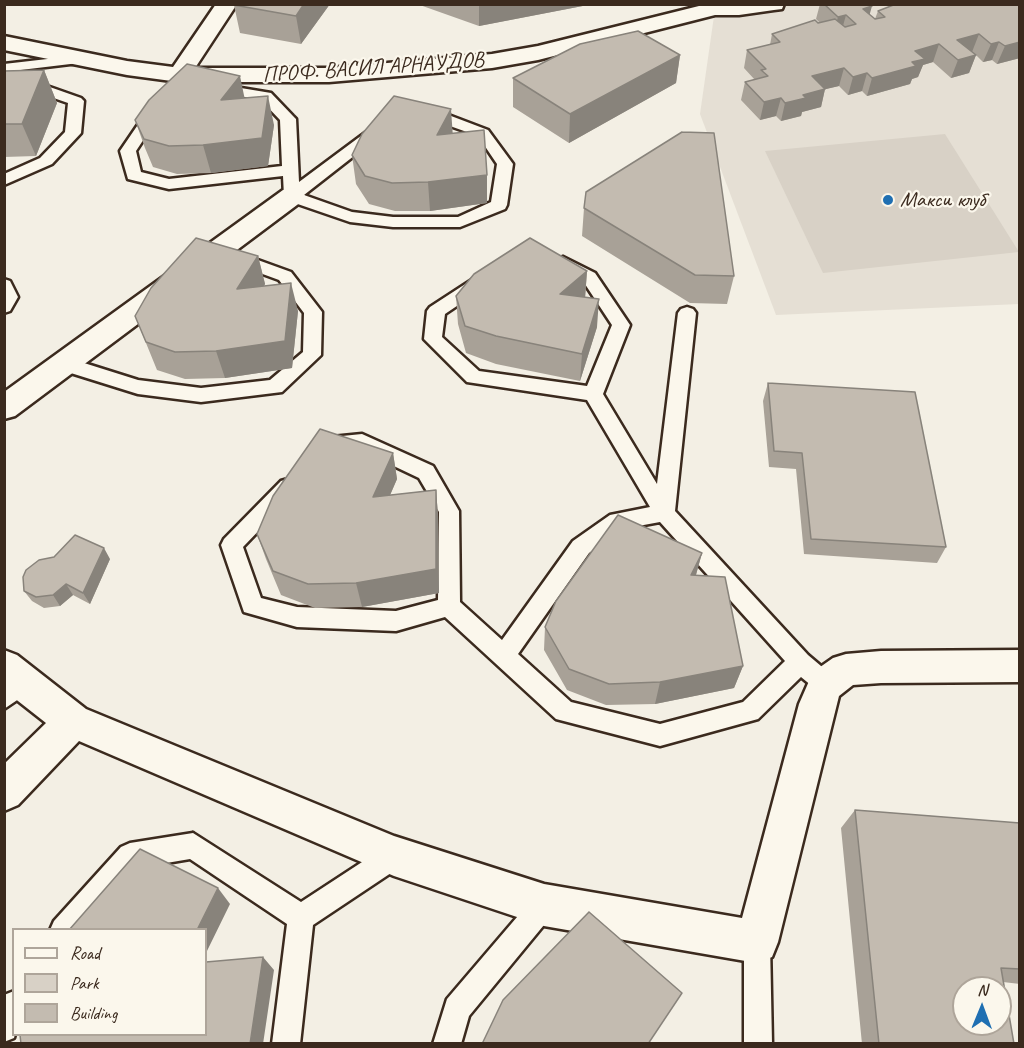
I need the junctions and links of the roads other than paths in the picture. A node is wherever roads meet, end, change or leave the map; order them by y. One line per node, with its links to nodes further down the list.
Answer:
1 (227, 4): 7 (street)
2 (769, 5): 3 (street, ПРОФ. ВАСИЛ АРНАУДОВ)
3 (716, 7): 7 (street, ПРОФ. ВАСИЛ АРНАУДОВ)
4 (4, 43): 5 (street, ПРОФ. ВАСИЛ АРНАУДОВ)
5 (82, 59): 6 (lane); 7 (street, ПРОФ. ВАСИЛ АРНАУДОВ)
6 (4, 68)
7 (170, 90): 10 (lane); 10 (lane)
8 (4, 92): 9 (lane)
9 (4, 180)
10 (291, 183): 10 (lane); 11 (street)
11 (217, 251): 17 (street); 17 (lane)
12 (548, 256): 18 (lane)
13 (492, 274): 18 (lane)
14 (4, 285): 15 (lane)
15 (4, 307)
16 (687, 313): 20 (lane)
17 (65, 363): 19 (street)
18 (593, 394): 20 (lane)
19 (4, 408)
20 (664, 513): 22 (lane); 24 (lane)
21 (449, 606): 21 (lane); 22 (lane)
22 (503, 657): 24 (lane)
23 (1020, 666): 24 (street)
24 (813, 673): 32 (street)
25 (11, 682): 26 (street)
26 (73, 721): 27 (street); 28 (street)
27 (4, 792)
28 (394, 856): 29 (street); 30 (lane)
29 (544, 905): 32 (street); 36 (lane)
30 (301, 918): 31 (lane); 35 (lane)
31 (65, 928)
32 (757, 942): 37 (lane)
33 (12, 1010): 34 (lane)
34 (4, 1028)
35 (286, 1044)
36 (447, 1044)
37 (758, 1044)

